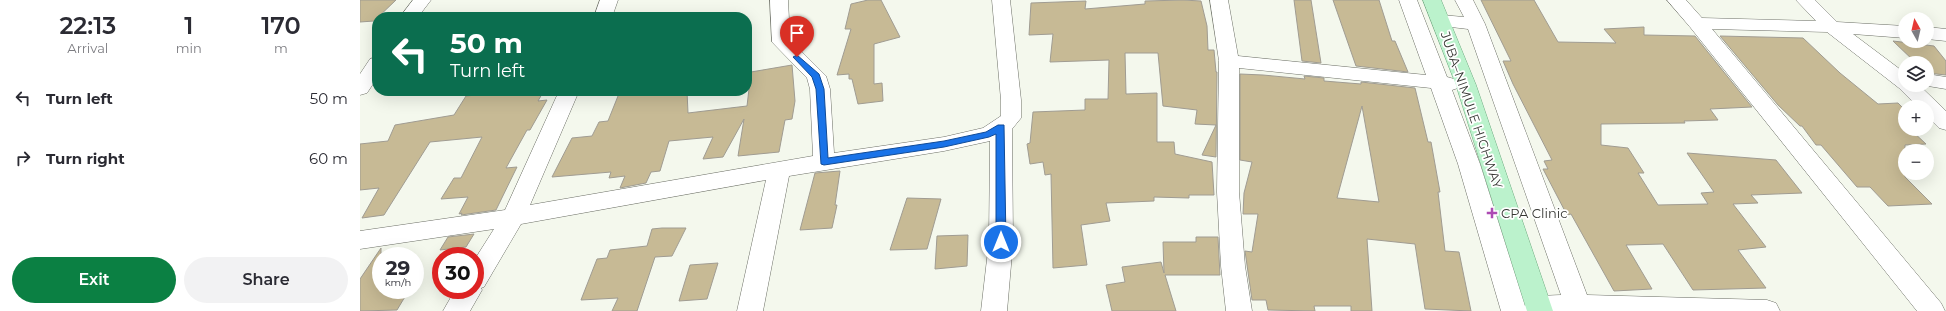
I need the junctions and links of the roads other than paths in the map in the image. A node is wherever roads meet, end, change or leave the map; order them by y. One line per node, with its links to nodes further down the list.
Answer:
1 (422, 0): 11 (street)
2 (609, 0): 12 (street)
3 (779, 0): 32 (street)
4 (1000, 0): 31 (street)
5 (1220, 0): 20 (street)
6 (1408, 0): 24 (street)
7 (1432, 0): 13 (main road, JUBA–NIMULE HIGHWAY)
8 (1464, 0): 15 (street)
9 (1676, 0): 14 (street)
10 (1805, 0): 16 (street)
11 (413, 12)
12 (605, 12)
13 (1441, 22): 15 (street); 26 (main road, JUBA–NIMULE HIGHWAY)
14 (1697, 23): 16 (street); 46 (street)
15 (1476, 24): 38 (street)
16 (1832, 27): 17 (street); 22 (street)
17 (1898, 32)
18 (1934, 34): 19 (street)
19 (1946, 35)
20 (1229, 61): 24 (street); 43 (street)
21 (372, 71): 27 (street)
22 (1898, 76)
23 (1934, 81): 25 (street)
24 (1438, 82): 26 (street); 39 (street)
25 (1946, 83)
26 (1466, 85): 39 (main road, JUBA–NIMULE HIGHWAY)
27 (360, 89)
28 (1916, 92): 30 (street)
29 (568, 96): 34 (street)
30 (1946, 123)
31 (1001, 127): 32 (street); 42 (street)
32 (824, 162): 33 (street)
33 (779, 171): 34 (street); 41 (street)
34 (513, 217): 35 (street); 36 (street)
35 (360, 240)
36 (484, 265)
37 (463, 299): 40 (street)
38 (1579, 308): 39 (street); 44 (street)
39 (1531, 310)
40 (456, 311)
41 (750, 311)
42 (994, 311)
43 (1240, 311)
44 (1740, 311): 45 (street)
45 (1767, 311)
46 (1932, 311)

